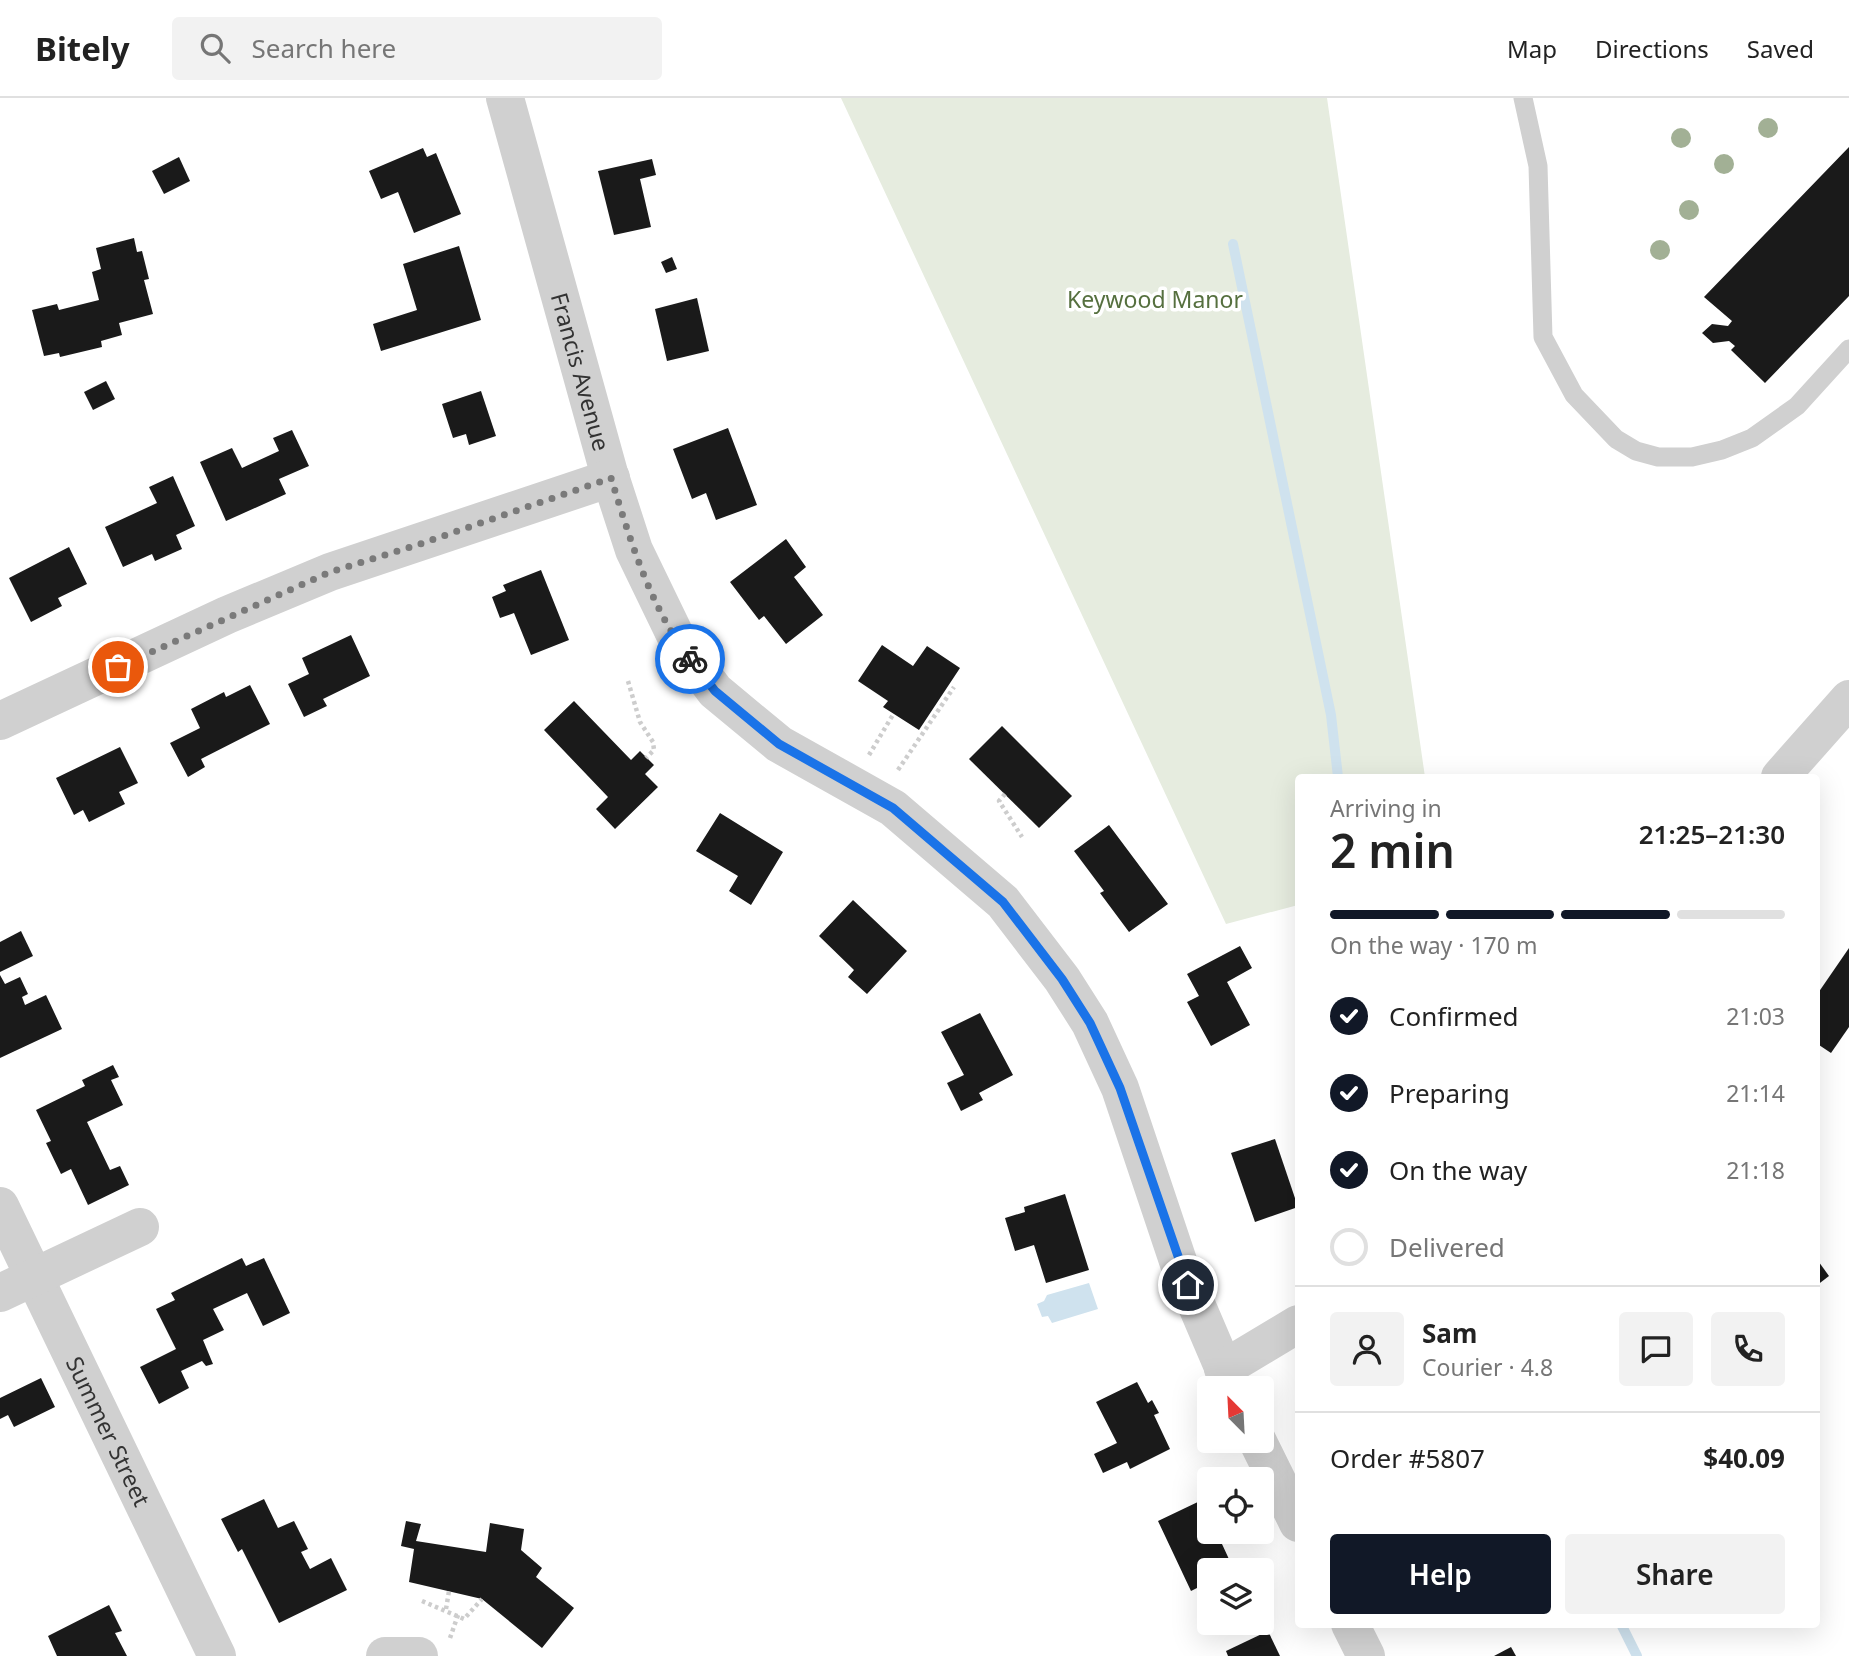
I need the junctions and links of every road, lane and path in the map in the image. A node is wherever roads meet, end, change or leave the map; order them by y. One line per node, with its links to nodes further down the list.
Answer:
1 (505, 98): 4 (street, Francis Avenue)
2 (1523, 98): 3 (lane)
3 (1849, 349)
4 (611, 478): 9 (street); 21 (street, Francis Avenue)
5 (628, 681): 11 (path)
6 (954, 687): 12 (path)
7 (1849, 699): 13 (street)
8 (894, 713): 10 (path)
9 (0, 721)
10 (868, 757)
11 (646, 758)
12 (897, 771)
13 (1783, 774)
14 (1005, 794): 15 (path)
15 (1022, 837)
16 (0, 1206): 18 (street, Summer Street)
17 (140, 1227): 18 (street)
18 (34, 1276): 19 (street); 32 (street, Summer Street)
19 (0, 1293)
20 (1295, 1326): 22 (street)
21 (1227, 1376)
22 (1231, 1376)
23 (1263, 1453): 24 (street)
24 (1295, 1517)
25 (449, 1591): 28 (path)
26 (482, 1599): 29 (path)
27 (422, 1601): 28 (path)
28 (446, 1609): 29 (path)
29 (458, 1615): 31 (path)
30 (1352, 1628): 34 (street)
31 (435, 1647): 33 (street)
32 (217, 1656)
33 (385, 1656)
34 (1366, 1656)

